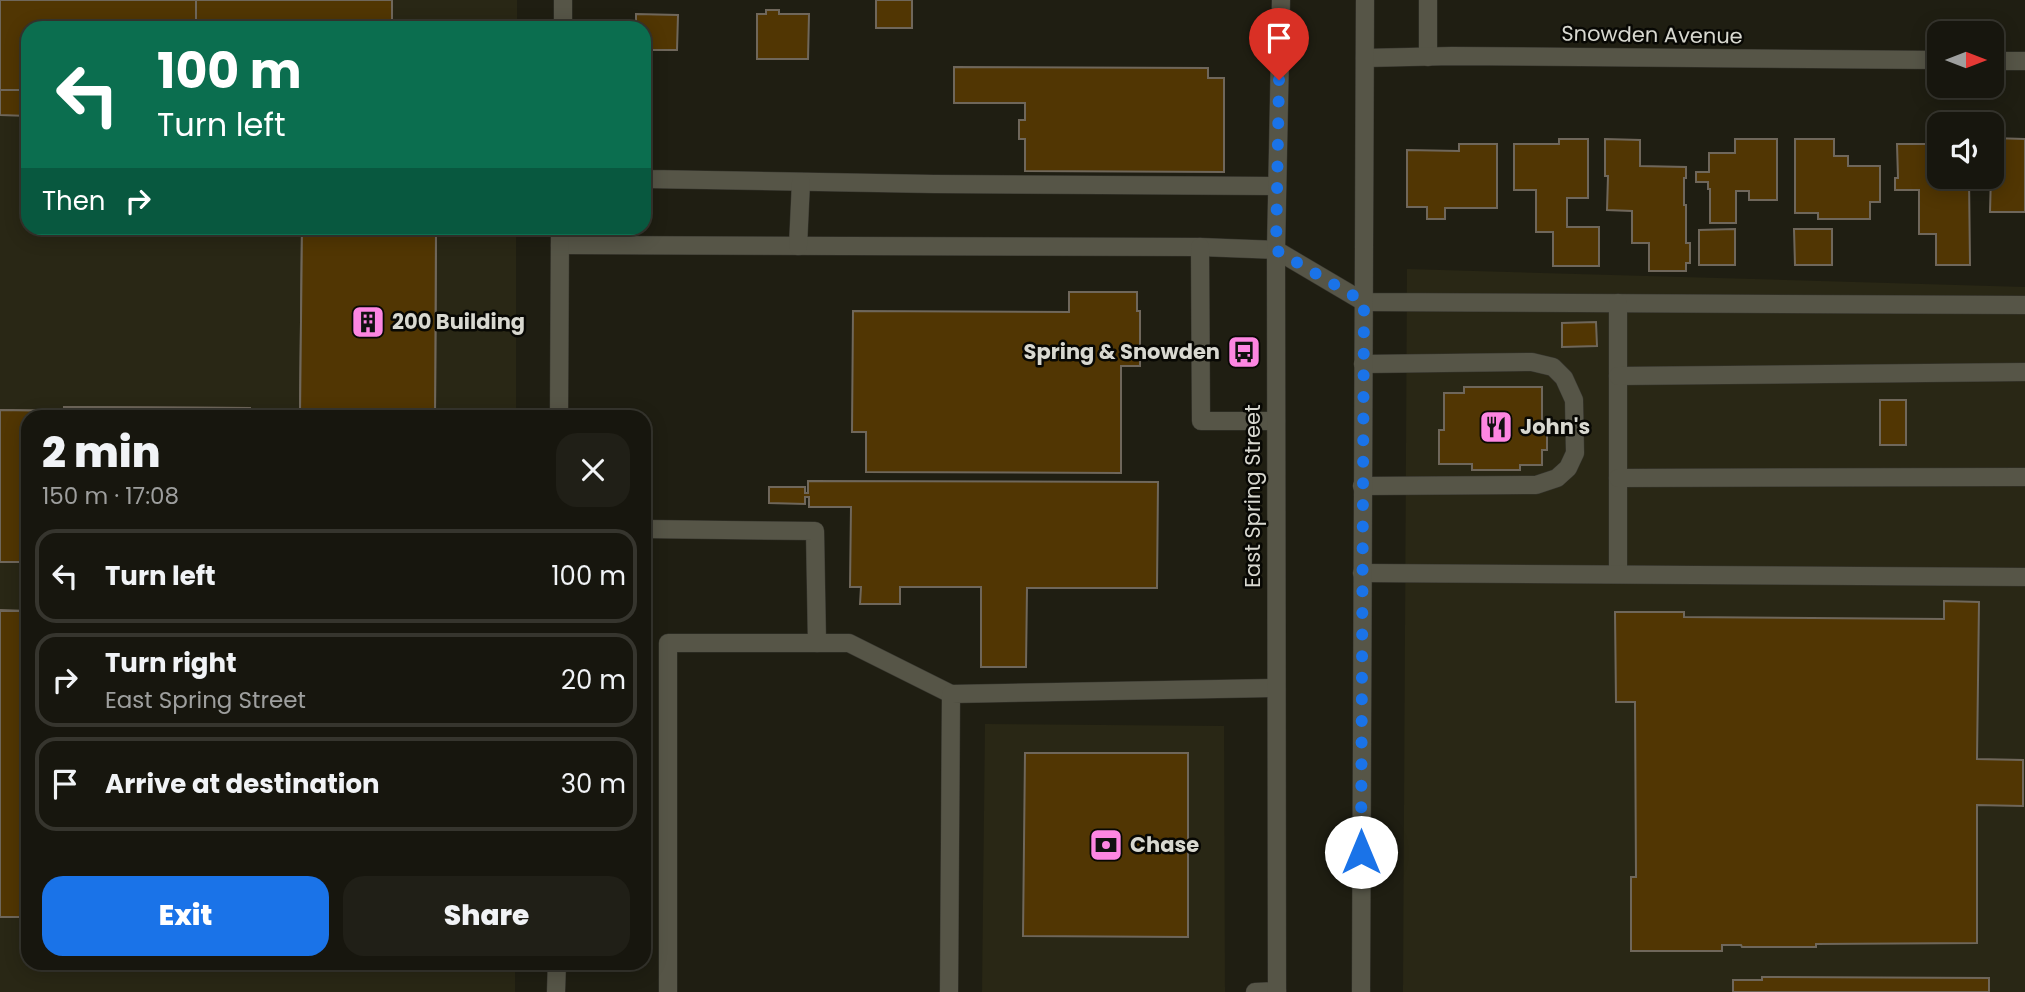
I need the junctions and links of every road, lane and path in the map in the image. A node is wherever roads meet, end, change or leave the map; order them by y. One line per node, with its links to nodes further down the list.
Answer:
1 (563, 0): 5 (main road)
2 (1281, 0): 13 (main road, East Spring Street)
3 (1365, 0): 7 (main road)
4 (1428, 0): 6 (main road)
5 (563, 21)
6 (1428, 57): 7 (main road, Snowden Avenue); 8 (main road, Snowden Avenue)
7 (1365, 58): 18 (main road)
8 (1927, 61)
9 (2004, 61): 10 (main road)
10 (2025, 61)
11 (651, 179): 12 (main road)
12 (801, 182): 13 (main road); 15 (main road)
13 (1277, 186): 17 (main road, East Spring Street)
14 (560, 236): 15 (main road); 24 (main road)
15 (798, 246): 16 (main road)
16 (1200, 247): 17 (main road); 25 (main road)
17 (1276, 250): 18 (main road); 25 (main road, East Spring Street)
18 (1364, 302): 19 (main road); 21 (main road)
19 (1618, 303): 20 (main road); 23 (main road)
20 (2025, 305)
21 (1363, 364): 28 (main road); 28 (main road)
22 (2025, 372): 23 (main road)
23 (1618, 376): 27 (main road)
24 (559, 410)
25 (1276, 421): 34 (main road, East Spring Street)
26 (2025, 477): 27 (main road)
27 (1618, 478): 31 (main road)
28 (1362, 486): 30 (main road)
29 (651, 530): 33 (main road)
30 (1362, 573): 31 (main road); 42 (main road)
31 (1618, 574): 32 (main road)
32 (2025, 577)
33 (817, 643): 35 (main road); 38 (main road)
34 (1276, 688): 35 (main road); 41 (main road, East Spring Street)
35 (951, 694): 39 (main road)
36 (557, 970): 37 (main road)
37 (556, 992)
38 (668, 992)
39 (949, 992)
40 (1255, 992): 41 (main road)
41 (1277, 992)
42 (1361, 992)

